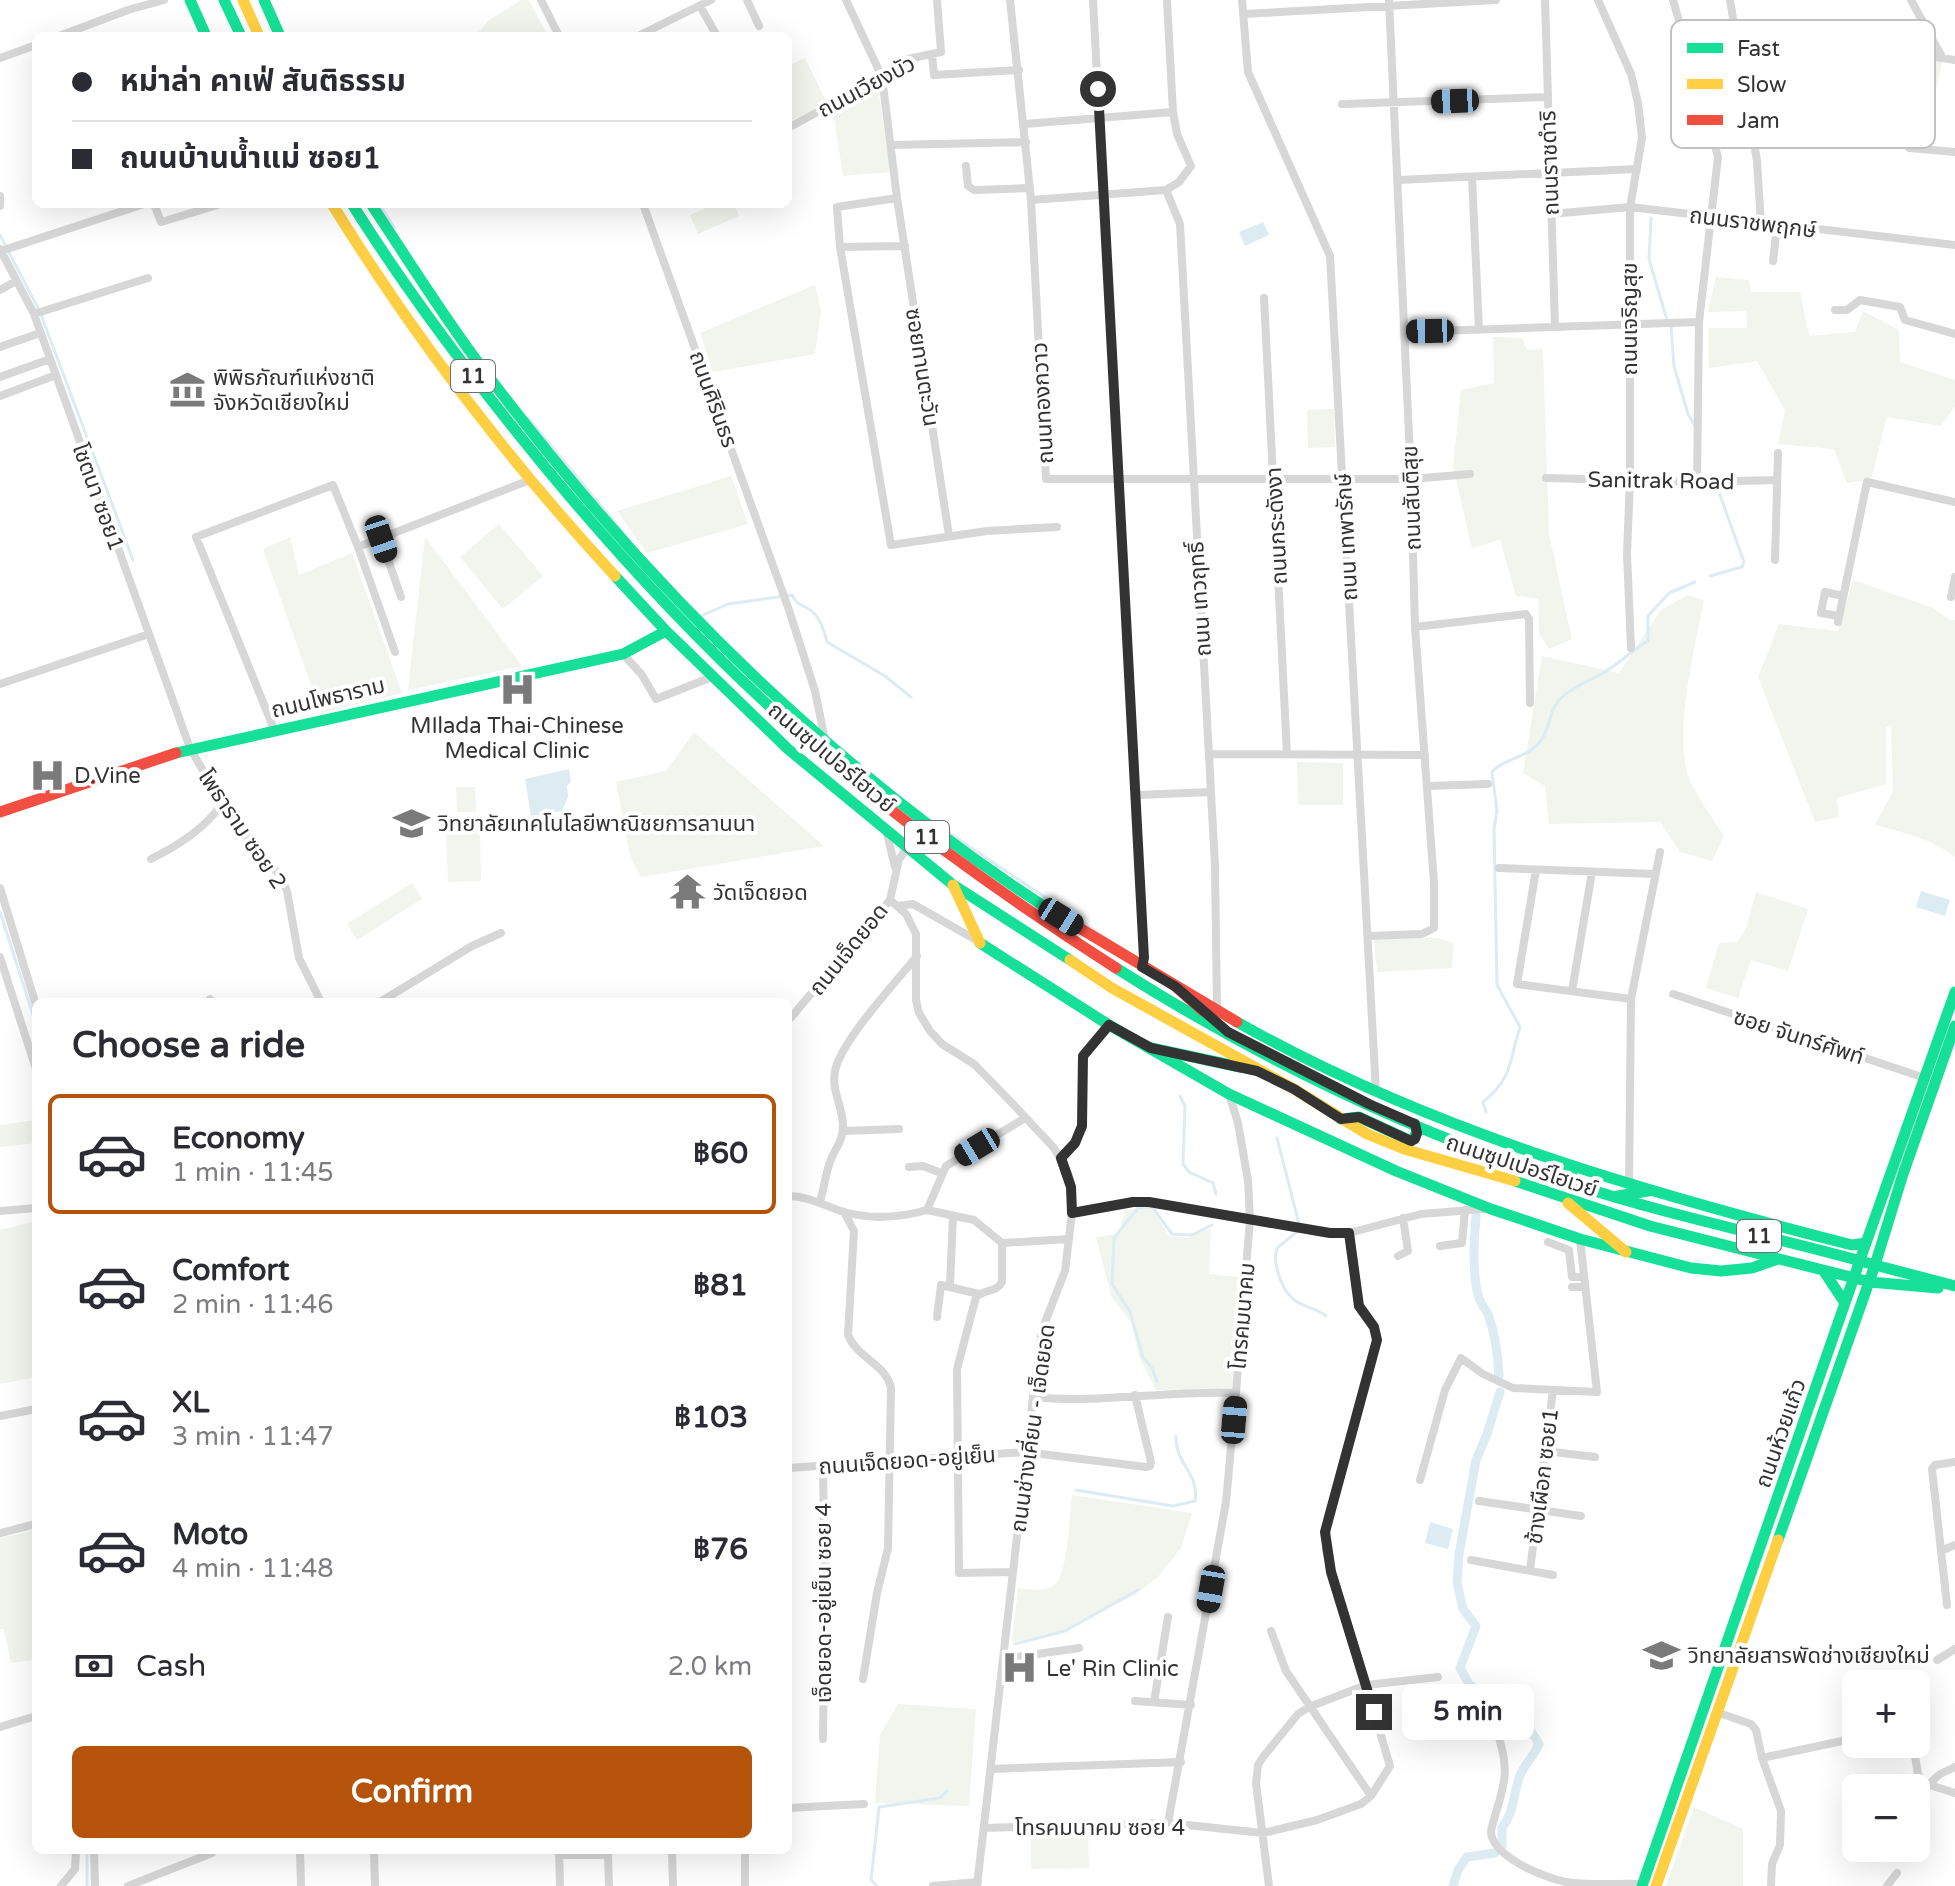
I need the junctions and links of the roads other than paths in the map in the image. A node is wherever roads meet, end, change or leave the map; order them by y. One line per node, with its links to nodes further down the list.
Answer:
1 (164, 0): 22 (street)
2 (190, 0): 30 (main road)
3 (224, 0): 31 (main road)
4 (243, 0): 32 (main road)
5 (264, 0): 33 (main road)
6 (541, 0): 34 (street)
7 (711, 0): 23 (street)
8 (747, 0): 28 (street)
9 (846, 0): 45 (street, ซอยทานตะวัน)
10 (937, 0): 39 (street, ถนนเวียงบัว)
11 (1010, 0): 44 (street, ถนนทองกวาว)
12 (1093, 0): 50 (street)
13 (1167, 0): 49 (street)
14 (1242, 0): 24 (street, ถนน เทพารักษ์)
15 (1496, 0): 21 (street)
16 (1545, 0): 46 (street, ถนนราชดำริ)
17 (1598, 0): 60 (street, ถนนเจริญสุข)
18 (1673, 0): 25 (street)
19 (1730, 0): 26 (street)
20 (1911, 0): 27 (street)
21 (1390, 4): 24 (street); 47 (street, ถนนสันติสุข)
22 (127, 5): 29 (street)
23 (700, 6): 35 (street); 36 (street)
24 (1243, 14): 111 (street, ถนน เทพารักษ์)
25 (1679, 20)
26 (1733, 20)
27 (1922, 20)
28 (759, 26)
29 (76, 32)
30 (204, 32)
31 (239, 32)
32 (257, 32)
33 (278, 32)
34 (557, 32)
35 (646, 32)
36 (715, 32)
37 (1935, 44): 41 (street)
38 (32, 46): 42 (street)
39 (932, 55): 44 (street); 45 (street, ถนนเวียงบัว)
40 (1935, 56): 41 (street)
41 (1942, 57): 43 (street)
42 (0, 58)
43 (1955, 60)
44 (1019, 70): 51 (street, ถนนทองกวาว)
45 (882, 77): 52 (street, ถนนเวียงบัว); 54 (street, ซอยทานตะวัน)
46 (1546, 97): 47 (street); 61 (street, ถนนราชดำริ)
47 (1394, 103): 48 (street); 63 (street, ถนนสันติสุข)
48 (1342, 104)
49 (1173, 112): 50 (street); 65 (street)
50 (1099, 118): 51 (street); 66 (street)
51 (1025, 124): 53 (street, ถนนทองกวาว)
52 (792, 126)
53 (1026, 142): 54 (street); 64 (street, ถนนทองกวาว)
54 (891, 145): 68 (street, ซอยทานตะวัน)
55 (1715, 148): 80 (street)
56 (1755, 148): 81 (street)
57 (1909, 148): 58 (street)
58 (1955, 152)
59 (966, 166): 64 (street)
60 (1637, 169): 61 (street); 71 (street, ถนนเจริญสุข)
61 (1550, 172): 62 (street); 79 (street, ถนนราชดำริ)
62 (1472, 177): 63 (street); 97 (street)
63 (1398, 180): 98 (street, ถนนสันติสุข)
64 (1030, 188): 69 (street, ถนนทองกวาว)
65 (1166, 190): 66 (street); 109 (street, ถนน เทวฤทธิ์)
66 (1104, 194): 69 (street); 108 (street)
67 (0, 196): 70 (street)
68 (897, 198): 84 (street, ซอยทานตะวัน); 85 (street)
69 (1031, 200): 108 (street, ถนนทองกวาว)
70 (0, 206)
71 (1630, 207): 79 (street, ถนนราชพฤกษ์); 80 (street, ถนนราชพฤกษ์); 95 (street, ถนนเจริญสุข)
72 (131, 208): 86 (street)
73 (156, 208): 74 (street)
74 (208, 208)
75 (335, 208): 115 (main road, ถนนซุปเปอร์ไฮเวย์ / 11)
76 (355, 208): 120 (main road, ถนนซุปเปอร์ไฮเวย์ / 11)
77 (374, 208): 118 (main road)
78 (644, 208): 140 (street, ถนนศิรินธร)
79 (1551, 214): 96 (street, ถนนราชดำริ)
80 (1709, 218): 81 (street, ถนนราชพฤกษ์); 94 (street)
81 (1761, 224): 82 (street, ถนนราชพฤกษ์)
82 (1777, 226): 83 (street, ถนนราชพฤกษ์); 87 (street)
83 (1955, 245)
84 (905, 246): 85 (street); 122 (street, ซอยทานตะวัน)
85 (840, 247): 122 (street)
86 (0, 250): 89 (street, โชตนา ซอย1)
87 (1773, 261)
88 (148, 278): 93 (street)
89 (16, 281): 90 (street); 93 (street, โชตนา ซอย1)
90 (0, 290)
91 (1264, 298): 110 (street, ถนนกระดังงา)
92 (1835, 310): 100 (street)
93 (34, 314): 99 (street, โชตนา ซอย1)
94 (1699, 322): 95 (street); 117 (street)
95 (1630, 324): 96 (street); 114 (street, ถนนเจริญสุข)
96 (1555, 327): 97 (street)
97 (1479, 330): 98 (street)
98 (1405, 332): 113 (street, ถนนสันติสุข)
99 (40, 333): 101 (street); 102 (street, โชตนา ซอย1)
100 (1955, 334)
101 (0, 347)
102 (50, 359): 103 (street, โชตนา ซอย1); 104 (street)
103 (56, 375): 105 (street); 132 (street, โชตนา ซอย1)
104 (0, 377)
105 (0, 396)
106 (1778, 453): 116 (street)
107 (1470, 474): 113 (street, ถนนทองกวาว)
108 (1120, 478): 109 (street, ถนนทองกวาว); 149 (street)
109 (1192, 478): 110 (street, ถนนทองกวาว); 142 (street, ถนน เทวฤทธิ์)
110 (1273, 478): 111 (street, ถนนทองกวาว); 143 (street, ถนนกระดังงา)
111 (1343, 478): 113 (street, ถนนทองกวาว); 144 (street, ถนน เทพารักษ์)
112 (1546, 478): 114 (street, Sanitrak Road)
113 (1411, 479): 130 (street, ถนนสันติสุข)
114 (1630, 479): 117 (street, Sanitrak Road); 133 (street, ถนนเจริญสุข)
115 (530, 480): 123 (street); 131 (main road, ถนนซุปเปอร์ไฮเวย์ / 11)
116 (1777, 480): 117 (street, Sanitrak Road); 125 (street)
117 (1697, 482)
118 (579, 487): 120 (main road); 140 (main road)
119 (1955, 502): 127 (street)
120 (587, 518): 182 (main road, ถนนซุปเปอร์ไฮเวย์ / 11)
121 (1057, 527): 122 (street)
122 (949, 536)
123 (381, 539): 124 (street); 128 (street)
124 (358, 547): 134 (street); 139 (street)
125 (1775, 560)
126 (1955, 577): 129 (street)
127 (1843, 596): 127 (street)
128 (401, 597)
129 (1951, 597)
130 (1415, 627): 138 (street); 145 (street, ถนนสันติสุข)
131 (666, 631): 135 (main road, ถนนโพธาราม); 136 (main road, ถนนซุปเปอร์ไฮเวย์ / 11)
132 (149, 634): 137 (street); 141 (street, โชตนา ซอย1)
133 (1631, 648)
134 (395, 652)
135 (623, 654): 136 (street); 139 (main road, ถนนโพธาราม)
136 (712, 677): 152 (main road, ถนนซุปเปอร์ไฮเวย์ / 11)
137 (0, 684)
138 (1530, 703)
139 (274, 729): 141 (main road, ถนนโพธาราม)
140 (825, 740): 169 (main road)
141 (190, 748): 150 (street, โพธาราม ซอย 2); 151 (main road, ถนนโพธาราม)
142 (1209, 754): 143 (street); 148 (street, ถนน เทวฤทธิ์)
143 (1287, 754): 144 (street)
144 (1359, 755): 145 (street); 165 (street, ถนน เทพารักษ์)
145 (1425, 755): 147 (street, ถนนสันติสุข)
146 (1488, 784): 147 (street)
147 (1427, 786): 165 (street, ถนนสันติสุข)
148 (1211, 792): 149 (street); 178 (street, ถนน เทวฤทธิ์)
149 (1137, 795): 169 (street)
150 (222, 804): 155 (street); 175 (street, โพธาราม ซอย 2)
151 (0, 812)
152 (881, 825): 153 (main road, ถนนซุปเปอร์ไฮเวย์ / 11); 158 (street, ถนนเจ็ดยอด)
153 (911, 850): 158 (street, ถนนเจ็ดยอด); 161 (main road, ถนนซุปเปอร์ไฮเวย์ / 11)
154 (1660, 852): 160 (street)
155 (151, 859)
156 (1499, 868): 157 (street)
157 (1536, 870): 159 (street); 171 (street)
158 (896, 872): 163 (street, ถนนเจ็ดยอด)
159 (1592, 872): 160 (street); 171 (street)
160 (1655, 874): 177 (street)
161 (952, 884): 166 (main road); 185 (main road, ถนนซุปเปอร์ไฮเวย์ / 11)
162 (0, 888): 174 (street)
163 (894, 903): 166 (street); 167 (street, ถนนช่างเคี่ยน - เจ็ดยอด); 179 (street, ถนนเจ็ดยอด)
164 (501, 933): 176 (street)
165 (1368, 936): 187 (street, ถนน เทพารักษ์)
166 (980, 943): 180 (main road)
167 (917, 956): 189 (street, ถนนช่างเคี่ยน - เจ็ดยอด); 193 (street)
168 (0, 957): 184 (street)
169 (1142, 967): 170 (main road)
170 (1176, 987): 178 (main road); 182 (main road)
171 (1572, 991): 177 (street)
172 (1955, 992): 186 (main road, ถนนห้วยแก้ว)
173 (1673, 994): 186 (street, ซอย จันทร์ศัพท์)
174 (34, 998)
175 (319, 998)
176 (387, 998)
177 (1631, 999): 198 (street)
178 (1217, 1010): 187 (main road)
179 (792, 1017)
180 (1109, 1025): 183 (main road); 194 (street)
181 (1955, 1026): 222 (main road, ถนนห้วยแก้ว)
182 (1228, 1032): 191 (main road, ถนนซุปเปอร์ไฮเวย์ / 11)
183 (1151, 1048): 185 (main road); 188 (main road)
184 (32, 1057)
185 (1257, 1071): 190 (main road, ถนนซุปเปอร์ไฮเวย์ / 11)
186 (1925, 1078): 220 (main road, ถนนห้วยแก้ว)
187 (1376, 1092): 195 (main road)
188 (1229, 1094): 206 (main road); 214 (street, โทรคมนาคม)
189 (1025, 1118): 194 (street, ถนนช่างเคี่ยน - เจ็ดยอด); 197 (street)
190 (1341, 1119): 191 (main road); 203 (main road, ถนนซุปเปอร์ไฮเวย์ / 11)
191 (1415, 1124): 199 (main road, ถนนซุปเปอร์ไฮเวย์ / 11)
192 (899, 1129): 193 (street)
193 (843, 1131): 204 (street)
194 (1061, 1158): 211 (street, ถนนช่างเคี่ยน - เจ็ดยอด)
195 (1558, 1163): 198 (main road); 199 (main road)
196 (909, 1167): 197 (street)
197 (941, 1173): 207 (street)
198 (1629, 1186): 200 (main road)
199 (1583, 1187): 202 (main road, ถนนซุปเปอร์ไฮเวย์ / 11)
200 (1648, 1191): 202 (main road); 220 (main road)
201 (792, 1197): 204 (street)
202 (1613, 1197): 226 (main road, ถนนซุปเปอร์ไฮเวย์ / 11)
203 (1563, 1200): 223 (main road); 225 (main road, ถนนซุปเปอร์ไฮเวย์ / 11)
204 (820, 1201): 210 (street)
205 (32, 1208): 209 (street)
206 (1491, 1209): 208 (street); 217 (main road)
207 (927, 1210): 210 (street); 212 (street)
208 (1465, 1210): 213 (street); 221 (street)
209 (0, 1211)
210 (844, 1212): 251 (street)
211 (1072, 1213): 214 (street); 216 (street, ถนนช่างเคี่ยน - เจ็ดยอด)
212 (953, 1216): 219 (street); 234 (street)
213 (1403, 1218): 215 (street); 224 (street)
214 (1250, 1219): 215 (street); 242 (street, โทรคมนาคม)
215 (1349, 1233): 276 (street)
216 (1069, 1239): 219 (street); 244 (street, ถนนช่างเคี่ยน - เจ็ดยอด)
217 (1580, 1239): 223 (main road); 231 (street, ช้างเผือก ซอย1)
218 (1548, 1242): 231 (street)
219 (1002, 1243): 237 (street)
220 (1866, 1243): 226 (main road, ถนนห้วยแก้ว)
221 (1440, 1246)
222 (1880, 1248): 227 (main road, ถนนห้วยแก้ว); 229 (main road)
223 (1626, 1252): 225 (main road)
224 (1398, 1256)
225 (1778, 1259): 228 (main road, ถนนซุปเปอร์ไฮเวย์ / 11)
226 (1860, 1260): 227 (main road, ถนนซุปเปอร์ไฮเวย์ / 11); 230 (main road, ถนนห้วยแก้ว)
227 (1875, 1265): 229 (main road, 11); 232 (main road, ถนนห้วยแก้ว)
228 (1822, 1270): 230 (main road, ถนนซุปเปอร์ไฮเวย์ / 11); 239 (main road)
229 (1890, 1270): 236 (main road, 11)
230 (1854, 1278): 232 (main road, ถนนซุปเปอร์ไฮเวย์ / 11); 239 (main road, ถนนห้วยแก้ว)
231 (1585, 1282): 235 (street); 241 (street, ช้างเผือก ซอย1)
232 (1870, 1282): 233 (main road, 11); 238 (main road, ถนนห้วยแก้ว)
233 (1888, 1284): 236 (main road, 11); 238 (main road)
234 (950, 1285): 237 (street); 240 (street)
235 (1572, 1287)
236 (1955, 1288)
237 (979, 1294): 249 (street)
238 (1864, 1299): 282 (main road, ถนนห้วยแก้ว)
239 (1845, 1303): 281 (main road, ถนนห้วยแก้ว)
240 (937, 1317)
241 (1553, 1390): 247 (street, ช้างเผือก ซอย1); 255 (street)
242 (1236, 1393): 243 (street); 279 (street, โทรคมนาคม)
243 (1135, 1395): 244 (street); 248 (street, ถนนเจ็ดยอด-อยู่เย็น)
244 (1033, 1397): 248 (street, ถนนช่างเคี่ยน - เจ็ดยอด)
245 (32, 1410): 246 (street)
246 (0, 1416)
247 (1545, 1451): 250 (street); 257 (street, ช้างเผือก ซอย1)
248 (1025, 1452): 249 (street, ถนนเจ็ดยอด-อยู่เย็น); 265 (street, ถนนช่างเคี่ยน - เจ็ดยอด)
249 (957, 1457): 251 (street, ถนนเจ็ดยอด-อยู่เย็น); 265 (street)
250 (1595, 1457)
251 (891, 1461): 253 (street, ถนนเจ็ดยอด-อยู่เย็น); 275 (street)
252 (1955, 1462): 262 (street)
253 (823, 1466): 254 (street, ถนนเจ็ดยอด-อยู่เย็น); 286 (street, เจ็ดยอด-อยู่เย็น ซอย 4)
254 (792, 1468)
255 (1420, 1480)
256 (1479, 1501): 257 (street)
257 (1537, 1509): 258 (street); 264 (street, ช้างเผือก ซอย1)
258 (1581, 1516)
259 (32, 1525): 260 (street)
260 (0, 1533)
261 (1955, 1545): 262 (street)
262 (1941, 1551): 267 (street)
263 (1471, 1560): 264 (street)
264 (1530, 1570): 266 (street)
265 (1012, 1572): 272 (street, ถนนช่างเคี่ยน - เจ็ดยอด)
266 (1553, 1575)
267 (1947, 1605)
268 (1168, 1617): 278 (street)
269 (1271, 1631): 280 (street)
270 (1079, 1648): 272 (street)
271 (1955, 1649): 273 (street)
272 (1003, 1659): 291 (street, ถนนช่างเคี่ยน - เจ็ดยอด)
273 (1937, 1660)
274 (1438, 1677): 276 (street)
275 (863, 1679)
276 (1366, 1685): 280 (street); 295 (street)
277 (1135, 1701): 278 (street)
278 (1154, 1702): 279 (street)
279 (1191, 1705): 289 (street, โทรคมนาคม)
280 (1309, 1707): 295 (street); 300 (street)
281 (1706, 1707): 282 (main road); 314 (main road, ถนนห้วยแก้ว)
282 (1719, 1713): 288 (street); 326 (main road, ถนนห้วยแก้ว)
283 (32, 1717): 284 (street)
284 (0, 1727)
285 (1499, 1738): 314 (street)
286 (823, 1739)
287 (1842, 1741): 288 (street)
288 (1762, 1758): 327 (street)
289 (1181, 1762): 291 (street); 298 (street, โทรคมนาคม)
290 (1955, 1767): 292 (street)
291 (991, 1769): 299 (street, ถนนช่างเคี่ยน - เจ็ดยอด)
292 (1930, 1783)
293 (1930, 1786): 294 (street)
294 (1955, 1793)
295 (1371, 1796): 300 (street)
296 (864, 1804): 297 (street)
297 (792, 1808)
298 (1168, 1823): 299 (street, โทรคมนาคม ซอย 4); 300 (street, โทรคมนาคม ซอย 4)
299 (984, 1828): 313 (street, ถนนช่างเคี่ยน - เจ็ดยอด)
300 (1263, 1833): 325 (street)
301 (76, 1854): 311 (street)
302 (94, 1854): 310 (street)
303 (209, 1854): 317 (street)
304 (300, 1854): 318 (street)
305 (374, 1854): 319 (street)
306 (559, 1854): 320 (street)
307 (584, 1854): 321 (street)
308 (672, 1854): 322 (street)
309 (745, 1854): 323 (street)
310 (95, 1866): 311 (street); 316 (street)
311 (75, 1869): 315 (street)
312 (1897, 1873): 328 (street)
313 (978, 1884): 324 (street)
314 (1642, 1885)
315 (61, 1886)
316 (95, 1886)
317 (128, 1886)
318 (301, 1886)
319 (375, 1886)
320 (560, 1886)
321 (609, 1886)
322 (673, 1886)
323 (745, 1886)
324 (933, 1886)
325 (1269, 1886)
326 (1656, 1886)
327 (1771, 1886)
328 (1887, 1886)

